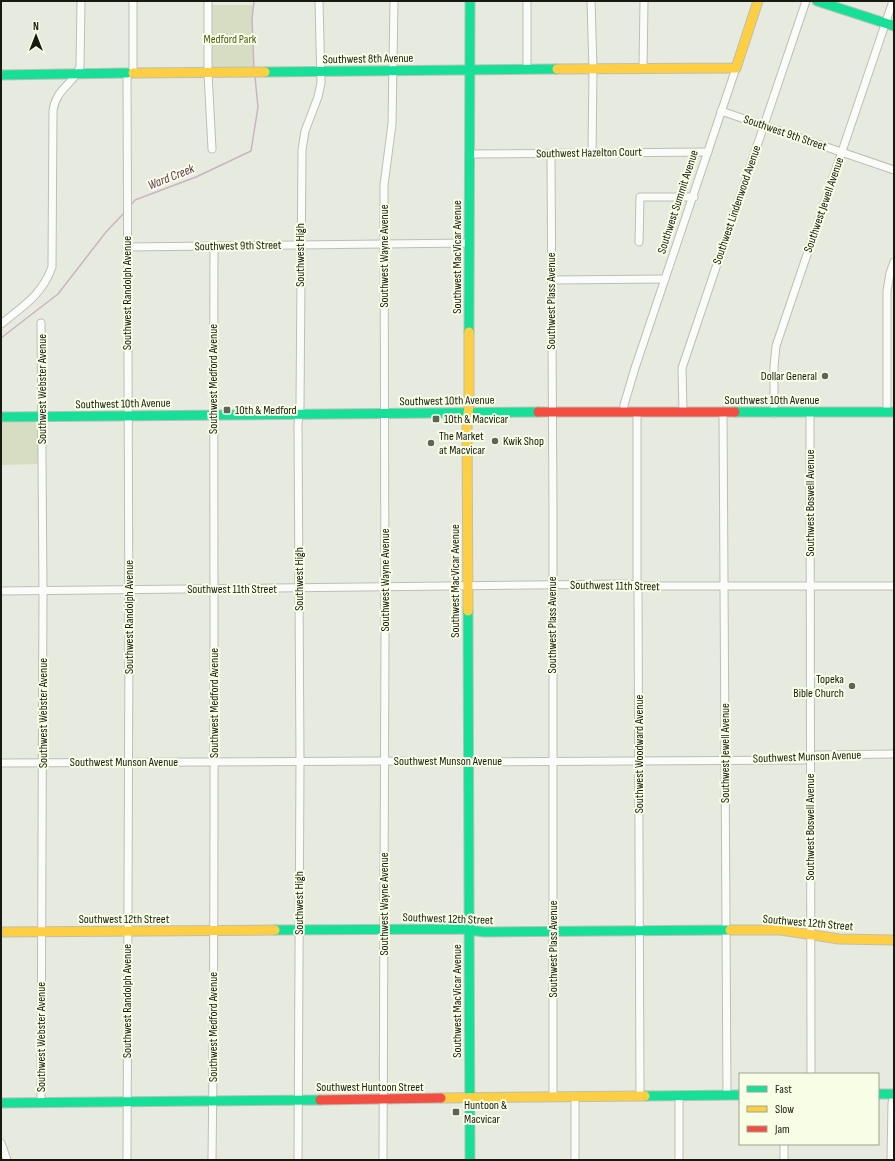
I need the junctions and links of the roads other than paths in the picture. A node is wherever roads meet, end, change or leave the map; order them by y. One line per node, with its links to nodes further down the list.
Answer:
1 (81, 1): 24 (street)
2 (133, 1): 22 (street, Southwest Randolph Avenue)
3 (208, 1): 23 (street)
4 (319, 1): 21 (street, Southwest High)
5 (394, 1): 20 (street, Southwest Wayne Avenue)
6 (470, 1): 18 (main road, Southwest MacVicar Avenue)
7 (527, 1): 19 (street)
8 (591, 1): 16 (street)
9 (644, 1): 17 (street)
10 (758, 1): 15 (main road, Southwest Summit Avenue)
11 (806, 1): 27 (street, Southwest Lindenwood Avenue)
12 (817, 1): 14 (main road)
13 (893, 1): 14 (street, Southwest Jewell Avenue)
14 (890, 25): 30 (street, Southwest Jewell Avenue)
15 (736, 68): 17 (main road, Southwest 8th Avenue); 26 (street, Southwest Summit Avenue)
16 (593, 69): 17 (main road, Southwest 8th Avenue); 19 (main road, Southwest 8th Avenue); 31 (street)
17 (643, 69)
18 (470, 70): 19 (main road, Southwest 8th Avenue); 20 (main road, Southwest 8th Avenue); 32 (main road, Southwest MacVicar Avenue)
19 (527, 70)
20 (393, 71): 21 (main road, Southwest 8th Avenue); 38 (street, Southwest Wayne Avenue)
21 (320, 72): 23 (main road, Southwest 8th Avenue); 39 (street, Southwest High)
22 (130, 73): 23 (main road, Southwest 8th Avenue); 24 (main road, Southwest 8th Avenue); 41 (street, Southwest Randolph Avenue)
23 (208, 73): 28 (street)
24 (77, 74): 25 (main road, Southwest 8th Avenue); 46 (street)
25 (1, 75)
26 (721, 111): 27 (street, Southwest 9th Street); 29 (street, Southwest Summit Avenue)
27 (764, 126): 30 (street, Southwest 9th Street); 50 (street, Southwest Lindenwood Avenue)
28 (212, 150)
29 (708, 152): 31 (street, Southwest Hazelton Court); 35 (street, Southwest Summit Avenue)
30 (842, 152): 34 (street, Southwest 9th Street); 55 (street, Southwest Jewell Avenue)
31 (592, 153): 33 (street, Southwest Hazelton Court)
32 (470, 154): 33 (street, Southwest Hazelton Court); 37 (main road, Southwest MacVicar Avenue)
33 (551, 154): 44 (street, Southwest Plass Avenue)
34 (894, 170)
35 (694, 197): 36 (street); 43 (street, Southwest Summit Avenue)
36 (639, 242)
37 (469, 243): 38 (street, Southwest 9th Street); 54 (main road, Southwest MacVicar Avenue)
38 (384, 244): 39 (street, Southwest 9th Street); 53 (street, Southwest Wayne Avenue)
39 (300, 245): 40 (street, Southwest 9th Street); 58 (street, Southwest High)
40 (214, 246): 41 (street, Southwest 9th Street); 57 (street, Southwest Medford Avenue)
41 (127, 247): 59 (street, Southwest Randolph Avenue)
42 (894, 262): 52 (street)
43 (665, 279): 44 (street); 48 (street, Southwest Summit Avenue)
44 (551, 280): 47 (street, Southwest Plass Avenue)
45 (42, 323): 61 (street, Southwest Webster Avenue)
46 (1, 324)
47 (552, 412): 48 (main road, Southwest 10th Avenue); 54 (main road, Southwest 10th Avenue); 62 (street, Southwest Plass Avenue)
48 (624, 412): 49 (main road, Southwest 10th Avenue)
49 (637, 412): 50 (main road, Southwest 10th Avenue); 63 (street, Southwest Woodward Avenue)
50 (683, 412): 51 (main road, Southwest 10th Avenue)
51 (723, 412): 55 (main road, Southwest 10th Avenue); 65 (street, Southwest Jewell Avenue)
52 (890, 412): 56 (main road, Southwest 10th Avenue)
53 (384, 413): 54 (main road, Southwest 10th Avenue); 58 (main road, Southwest 10th Avenue); 67 (street, Southwest Wayne Avenue)
54 (468, 413): 64 (main road, Southwest MacVicar Avenue)
55 (774, 413): 56 (main road, Southwest 10th Avenue)
56 (810, 413): 68 (street, Southwest Boswell Avenue)
57 (214, 415): 58 (main road, Southwest 10th Avenue); 59 (main road, Southwest 10th Avenue); 70 (street, Southwest Medford Avenue)
58 (299, 415): 69 (street, Southwest High)
59 (127, 416): 61 (main road, Southwest 10th Avenue); 71 (street, Southwest Randolph Avenue)
60 (1, 417): 61 (main road, Southwest 10th Avenue)
61 (42, 417): 73 (street, Southwest Webster Avenue)
62 (552, 585): 63 (street, Southwest 11th Street); 64 (street, Southwest 11th Street); 83 (street, Southwest Plass Avenue)
63 (638, 585): 65 (street, Southwest 11th Street); 78 (street, Southwest Woodward Avenue)
64 (467, 586): 67 (street, Southwest 11th Street); 82 (main road, Southwest MacVicar Avenue)
65 (724, 586): 68 (street, Southwest 11th Street); 76 (street, Southwest Jewell Avenue)
66 (894, 586): 68 (street, Southwest 11th Street)
67 (385, 587): 69 (street, Southwest 11th Street); 77 (street, Southwest Wayne Avenue)
68 (810, 587): 75 (street, Southwest Boswell Avenue)
69 (299, 588): 70 (street, Southwest 11th Street); 81 (street, Southwest High)
70 (214, 589): 71 (street, Southwest 11th Street); 80 (street, Southwest Medford Avenue)
71 (129, 590): 73 (street, Southwest 11th Street); 79 (street, Southwest Randolph Avenue)
72 (1, 591): 73 (street, Southwest 11th Street)
73 (43, 591): 85 (street, Southwest Webster Avenue)
74 (894, 754): 75 (street, Southwest Munson Avenue)
75 (810, 757): 76 (street, Southwest Munson Avenue); 96 (street, Southwest Boswell Avenue)
76 (725, 760): 78 (street, Southwest Munson Avenue); 90 (street, Southwest Jewell Avenue)
77 (384, 761): 81 (street, Southwest Munson Avenue); 82 (street, Southwest Munson Avenue); 87 (street, Southwest Wayne Avenue)
78 (639, 761): 83 (street, Southwest Munson Avenue); 92 (street, Southwest Woodward Avenue)
79 (128, 762): 80 (street, Southwest Munson Avenue); 85 (street, Southwest Munson Avenue); 91 (street, Southwest Randolph Avenue)
80 (214, 762): 81 (street, Southwest Munson Avenue); 88 (street, Southwest Medford Avenue)
81 (300, 762): 86 (street, Southwest High)
82 (468, 762): 83 (street, Southwest Munson Avenue); 89 (main road, Southwest MacVicar Avenue)
83 (553, 762): 95 (street, Southwest Plass Avenue)
84 (1, 763): 85 (street, Southwest Munson Avenue)
85 (43, 763): 94 (street, Southwest Webster Avenue)
86 (299, 929): 87 (main road, Southwest 12th Street); 88 (main road, Southwest 12th Street); 110 (street, Southwest High)
87 (384, 929): 89 (main road, Southwest 12th Street); 108 (street, Southwest Wayne Avenue)
88 (213, 930): 91 (main road, Southwest 12th Street); 109 (street, Southwest Medford Avenue)
89 (468, 930): 95 (main road, Southwest 12th Street); 107 (main road, Southwest MacVicar Avenue)
90 (726, 930): 92 (main road, Southwest 12th Street); 96 (main road, Southwest 12th Street); 101 (street, Southwest Jewell Avenue)
91 (128, 931): 94 (main road, Southwest 12th Street); 112 (street, Southwest Randolph Avenue)
92 (640, 931): 95 (main road, Southwest 12th Street); 106 (street, Southwest Woodward Avenue)
93 (1, 932): 94 (main road, Southwest 12th Street)
94 (41, 932): 111 (street, Southwest Webster Avenue)
95 (553, 932): 104 (street, Southwest Plass Avenue)
96 (810, 934): 97 (main road, Southwest 12th Street); 98 (street, Southwest Boswell Avenue)
97 (894, 940)
98 (811, 1073)
99 (879, 1094): 103 (main road)
100 (679, 1095): 101 (main road, Southwest Huntoon Street); 106 (main road, Southwest Huntoon Street); 123 (street)
101 (727, 1095): 102 (main road, Southwest Huntoon Street)
102 (739, 1095)
103 (894, 1095): 125 (street)
104 (553, 1096): 105 (main road, Southwest Huntoon Street); 107 (main road, Southwest Huntoon Street)
105 (575, 1096): 106 (main road, Southwest Huntoon Street); 122 (street)
106 (640, 1096)
107 (470, 1098): 108 (main road, Southwest Huntoon Street); 121 (main road, Southwest MacVicar Avenue)
108 (383, 1099): 110 (main road, Southwest Huntoon Street); 120 (street, Southwest Wayne Avenue)
109 (212, 1100): 110 (main road, Southwest Huntoon Street); 112 (main road, Southwest Huntoon Street); 118 (street, Southwest Medford Avenue)
110 (298, 1100): 119 (street, Southwest High)
111 (42, 1102): 112 (main road, Southwest Huntoon Street); 113 (main road, Southwest Huntoon Street)
112 (127, 1102): 117 (street, Southwest Randolph Avenue)
113 (1, 1103)
114 (1, 1143): 116 (street)
115 (784, 1145): 124 (street)
116 (7, 1160)
117 (127, 1160)
118 (212, 1160)
119 (298, 1160)
120 (383, 1160)
121 (470, 1160)
122 (575, 1160)
123 (679, 1160)
124 (784, 1160)
125 (891, 1160)

